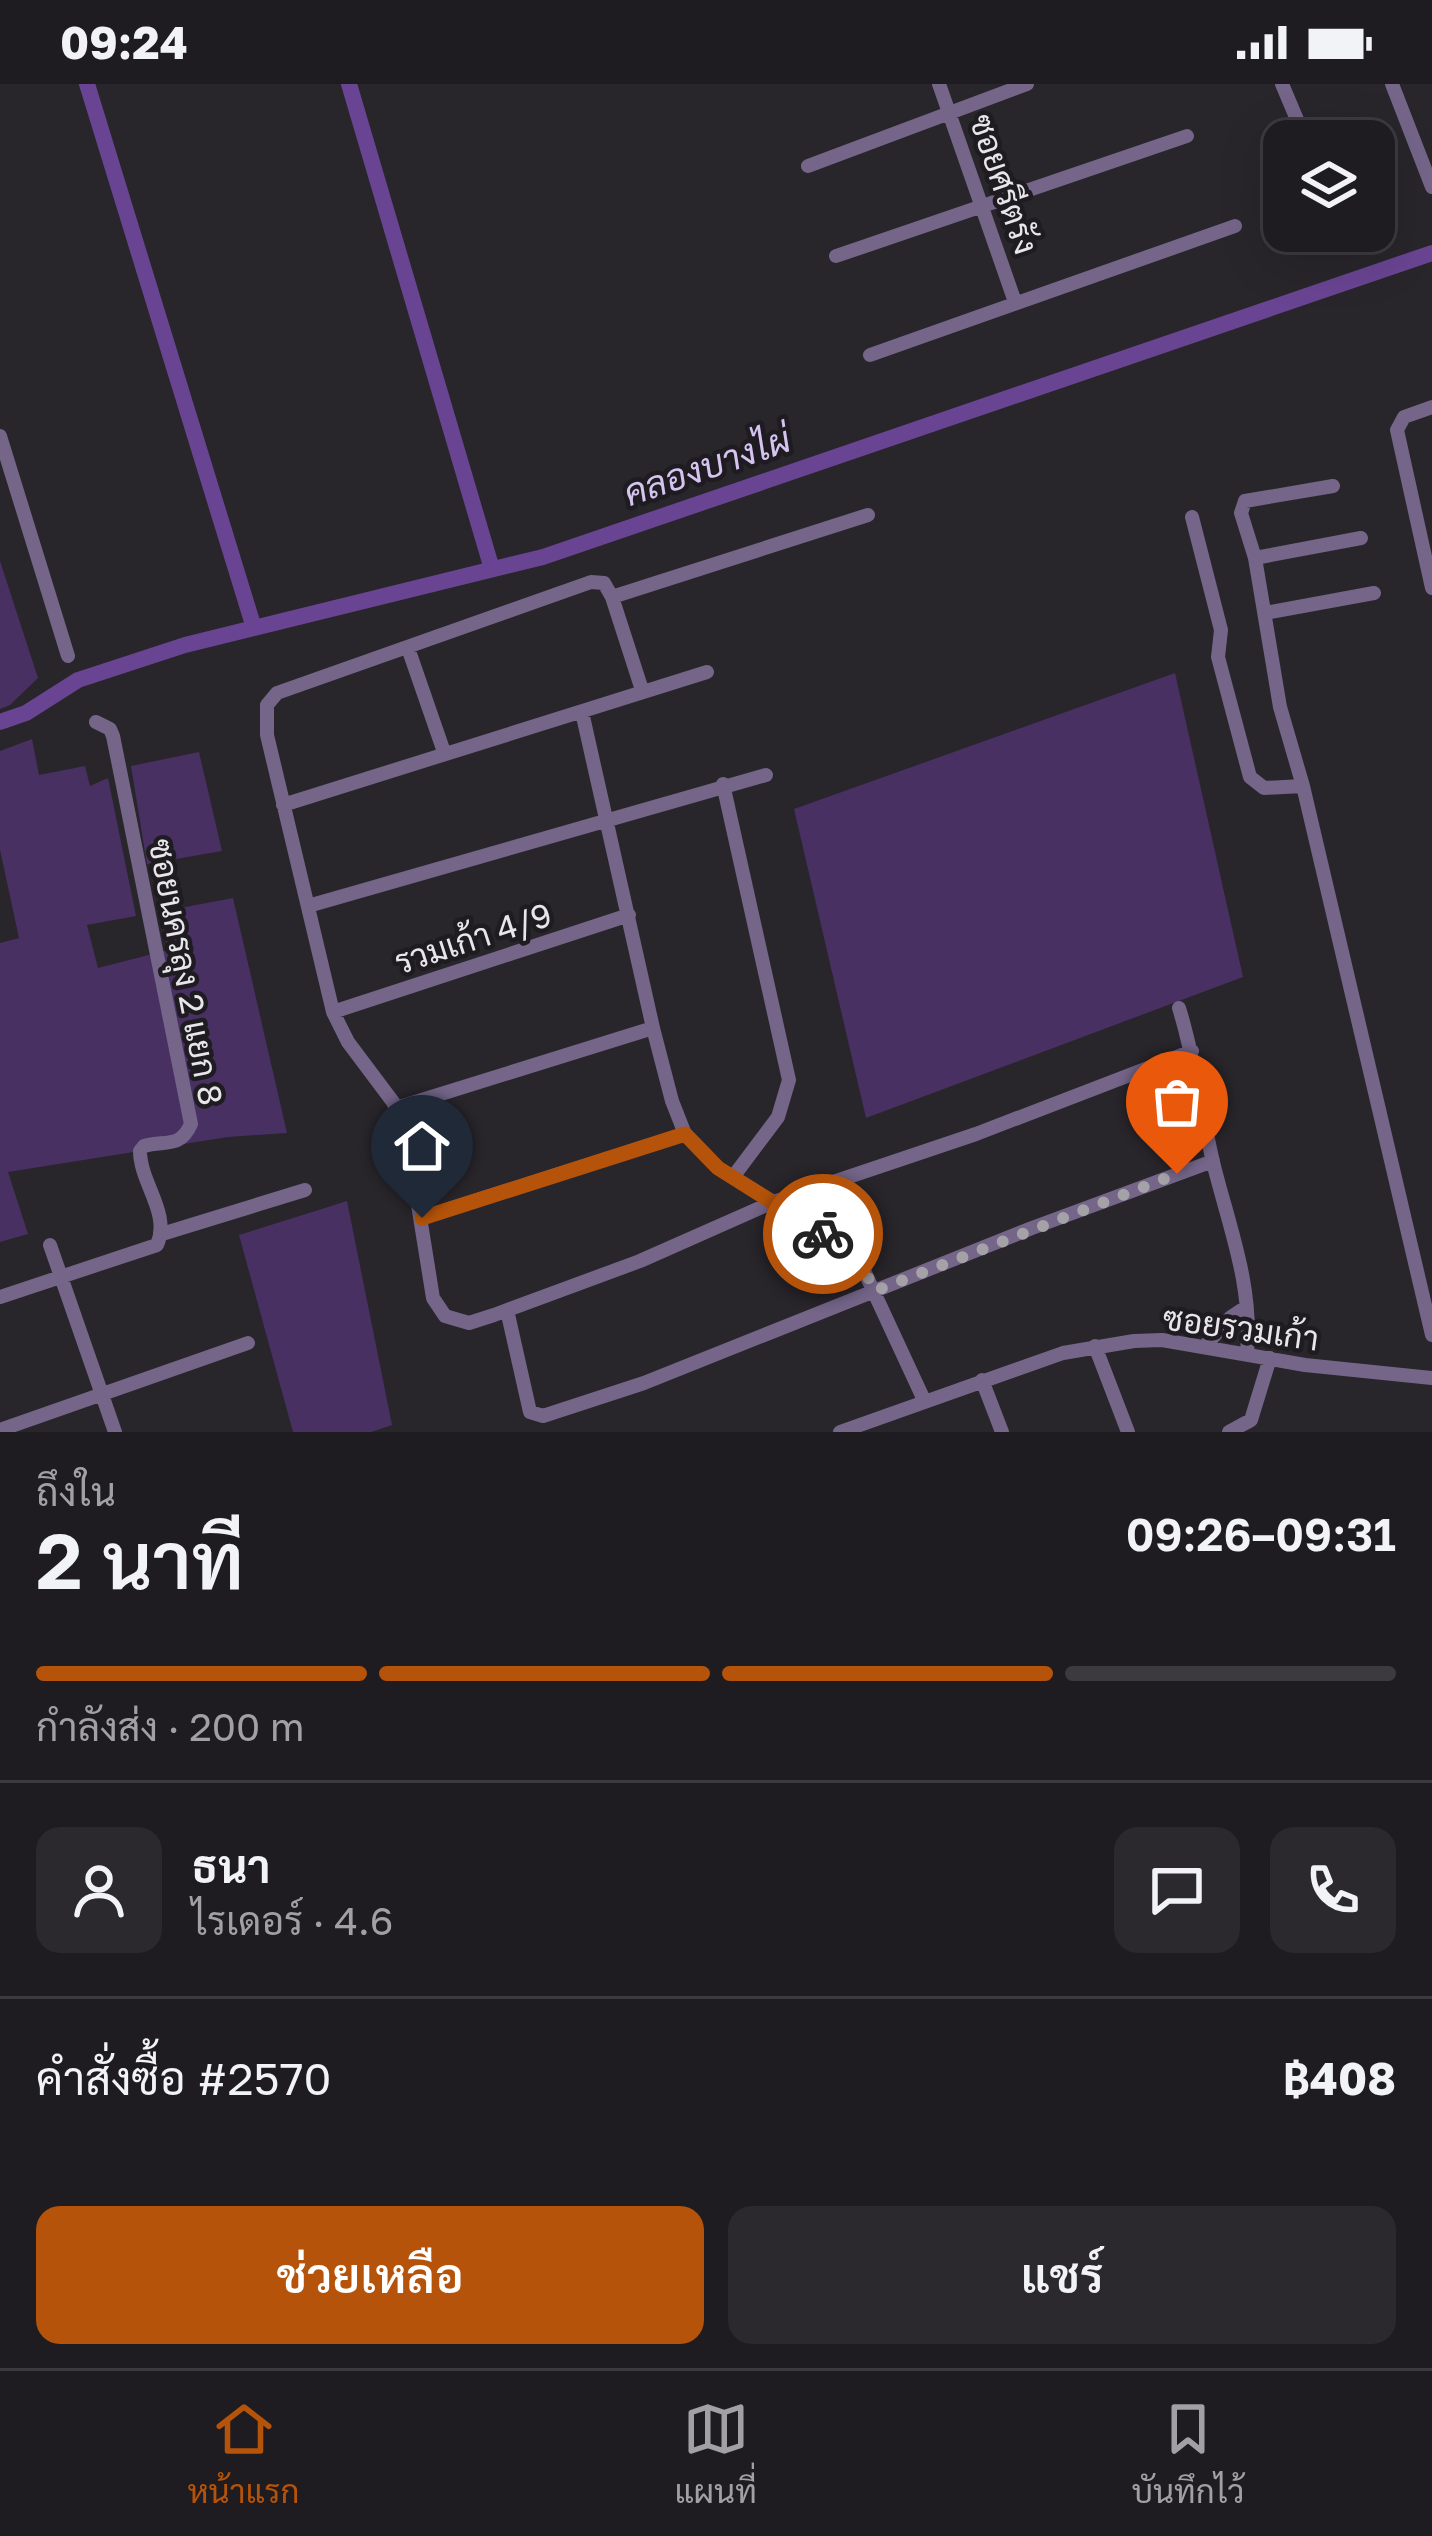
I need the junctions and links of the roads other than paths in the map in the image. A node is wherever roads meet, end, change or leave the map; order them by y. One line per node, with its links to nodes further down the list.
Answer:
1 (940, 84): 5 (street, ซอยศรีตรัง)
2 (1027, 84): 5 (street)
3 (1282, 84): 6 (street)
4 (1392, 84): 9 (street)
5 (950, 111): 10 (street); 12 (street, ซอยศรีตรัง)
6 (1297, 120)
7 (1187, 136): 12 (street)
8 (1432, 141): 9 (street)
9 (1416, 146): 11 (street)
10 (808, 166)
11 (1432, 187)
12 (983, 203): 14 (street); 15 (street, ซอยศรีตรัง)
13 (1234, 226): 15 (street)
14 (836, 256)
15 (1015, 302): 16 (street)
16 (870, 355)
17 (1432, 407): 24 (street)
18 (0, 436): 29 (street)
19 (1333, 486): 23 (street)
20 (868, 515): 26 (street)
21 (1192, 517): 37 (street)
22 (1361, 538): 23 (street)
23 (1255, 558): 27 (street)
24 (1432, 588)
25 (1374, 593): 27 (street)
26 (612, 597): 28 (street); 31 (street)
27 (1265, 613): 37 (street)
28 (409, 648): 34 (street); 38 (street)
29 (68, 656)
30 (707, 672): 31 (street)
31 (642, 690): 32 (street)
32 (582, 712): 34 (street); 39 (street)
33 (96, 722): 53 (street, ซอยนครลุง 2 แยก 8)
34 (444, 752): 38 (street)
35 (766, 775): 36 (street)
36 (723, 784): 39 (street); 49 (street)
37 (1303, 786): 60 (street)
38 (283, 806): 40 (street)
39 (607, 818): 40 (street); 41 (street)
40 (308, 906): 43 (street)
41 (629, 915): 43 (street, รวมเก้า 4/9); 44 (street)
42 (1179, 1008): 45 (street)
43 (333, 1012): 46 (street)
44 (653, 1028): 46 (street); 47 (street)
45 (1192, 1051): 48 (street); 51 (street)
46 (396, 1108): 52 (street)
47 (685, 1134): 49 (street); 52 (street)
48 (1213, 1161): 56 (street); 58 (street)
49 (733, 1177): 51 (street)
50 (304, 1190): 53 (street)
51 (771, 1203): 56 (street); 59 (street)
52 (422, 1218): 59 (street)
53 (162, 1234): 55 (street)
54 (50, 1245): 55 (street)
55 (62, 1277): 57 (street); 68 (street)
56 (875, 1291): 59 (street); 69 (street)
57 (0, 1297)
58 (1246, 1307): 63 (street); 64 (street)
59 (507, 1310)
60 (1432, 1335)
61 (248, 1343): 68 (street)
62 (1095, 1346): 63 (street, ซอยรวมเก้า); 67 (street, ซอยรวมเก้า); 74 (street)
63 (1205, 1346): 64 (street, ซอยรวมเก้า)
64 (1247, 1352): 65 (street, ซอยรวมเก้า)
65 (1270, 1358): 66 (street, ซอยรวมเก้า); 75 (street)
66 (1432, 1378)
67 (982, 1379): 69 (street, ซอยรวมเก้า); 73 (street)
68 (101, 1392): 70 (street); 71 (street)
69 (924, 1400): 72 (street, ซอยรวมเก้า)
70 (0, 1430)
71 (116, 1432)
72 (840, 1432)
73 (1002, 1432)
74 (1128, 1432)
75 (1229, 1432)

